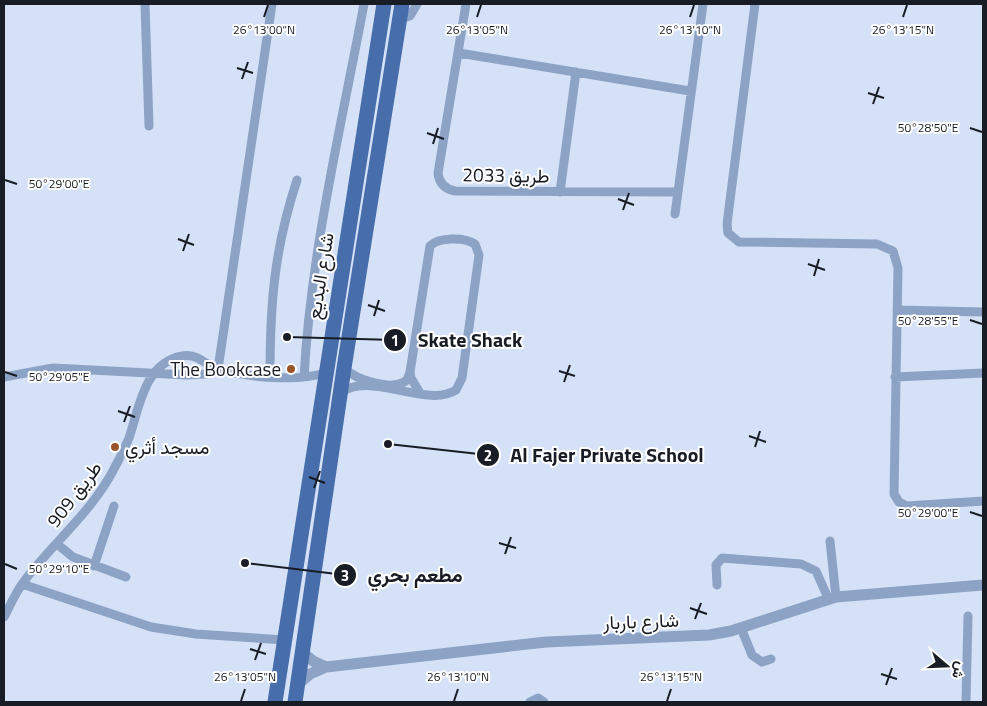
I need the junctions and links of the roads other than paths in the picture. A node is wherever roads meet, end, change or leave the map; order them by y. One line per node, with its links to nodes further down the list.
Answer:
1 (145, 4): 14 (street)
2 (272, 4): 22 (street)
3 (364, 4): 29 (street)
4 (384, 4): 25 (main road, شارع البديع)
5 (402, 4): 10 (main road, شارع البديع)
6 (417, 4): 10 (street)
7 (466, 4): 11 (street, طريق 2033)
8 (701, 4): 13 (street)
9 (755, 4): 19 (street)
10 (400, 19): 21 (main road, شارع البديع)
11 (459, 53): 12 (street); 16 (street, طريق 2033)
12 (576, 72): 13 (street); 16 (street)
13 (690, 91): 17 (street)
14 (149, 126)
15 (297, 180): 28 (street)
16 (560, 192): 17 (street, طريق 2033)
17 (677, 192): 18 (street)
18 (676, 214)
19 (897, 310): 20 (street); 30 (street)
20 (983, 312)
21 (344, 368): 24 (street); 31 (main road, شارع البديع)
22 (218, 369): 23 (street); 23 (street, طريق 909); 28 (street)
23 (156, 372): 27 (street); 36 (street, طريق 909)
24 (410, 372): 32 (street); 32 (street)
25 (325, 373): 29 (street); 46 (main road, شارع البديع)
26 (983, 373): 30 (street)
27 (4, 376)
28 (270, 377): 29 (street)
29 (304, 377)
30 (895, 377): 33 (street)
31 (341, 393): 32 (street); 47 (main road, شارع البديع)
32 (420, 393)
33 (983, 501)
34 (114, 506): 37 (street)
35 (830, 541): 42 (street)
36 (57, 544): 37 (street); 39 (street, طريق 909)
37 (94, 566): 38 (street)
38 (126, 577)
39 (22, 584): 44 (street, طريق 909); 46 (street)
40 (717, 585): 42 (street)
41 (983, 585): 42 (street, شارع باربار)
42 (832, 598): 45 (street, شارع باربار)
43 (968, 616): 55 (street)
44 (4, 617)
45 (741, 628): 48 (street); 49 (street, شارع باربار)
46 (285, 640): 51 (main road, شارع البديع)
47 (302, 652): 49 (street); 50 (main road, شارع البديع)
48 (772, 659)
49 (326, 667): 50 (street, شارع باربار)
50 (297, 685): 52 (main road, شارع البديع)
51 (275, 702)
52 (295, 702)
53 (530, 702): 54 (street)
54 (544, 702)
55 (966, 702)

